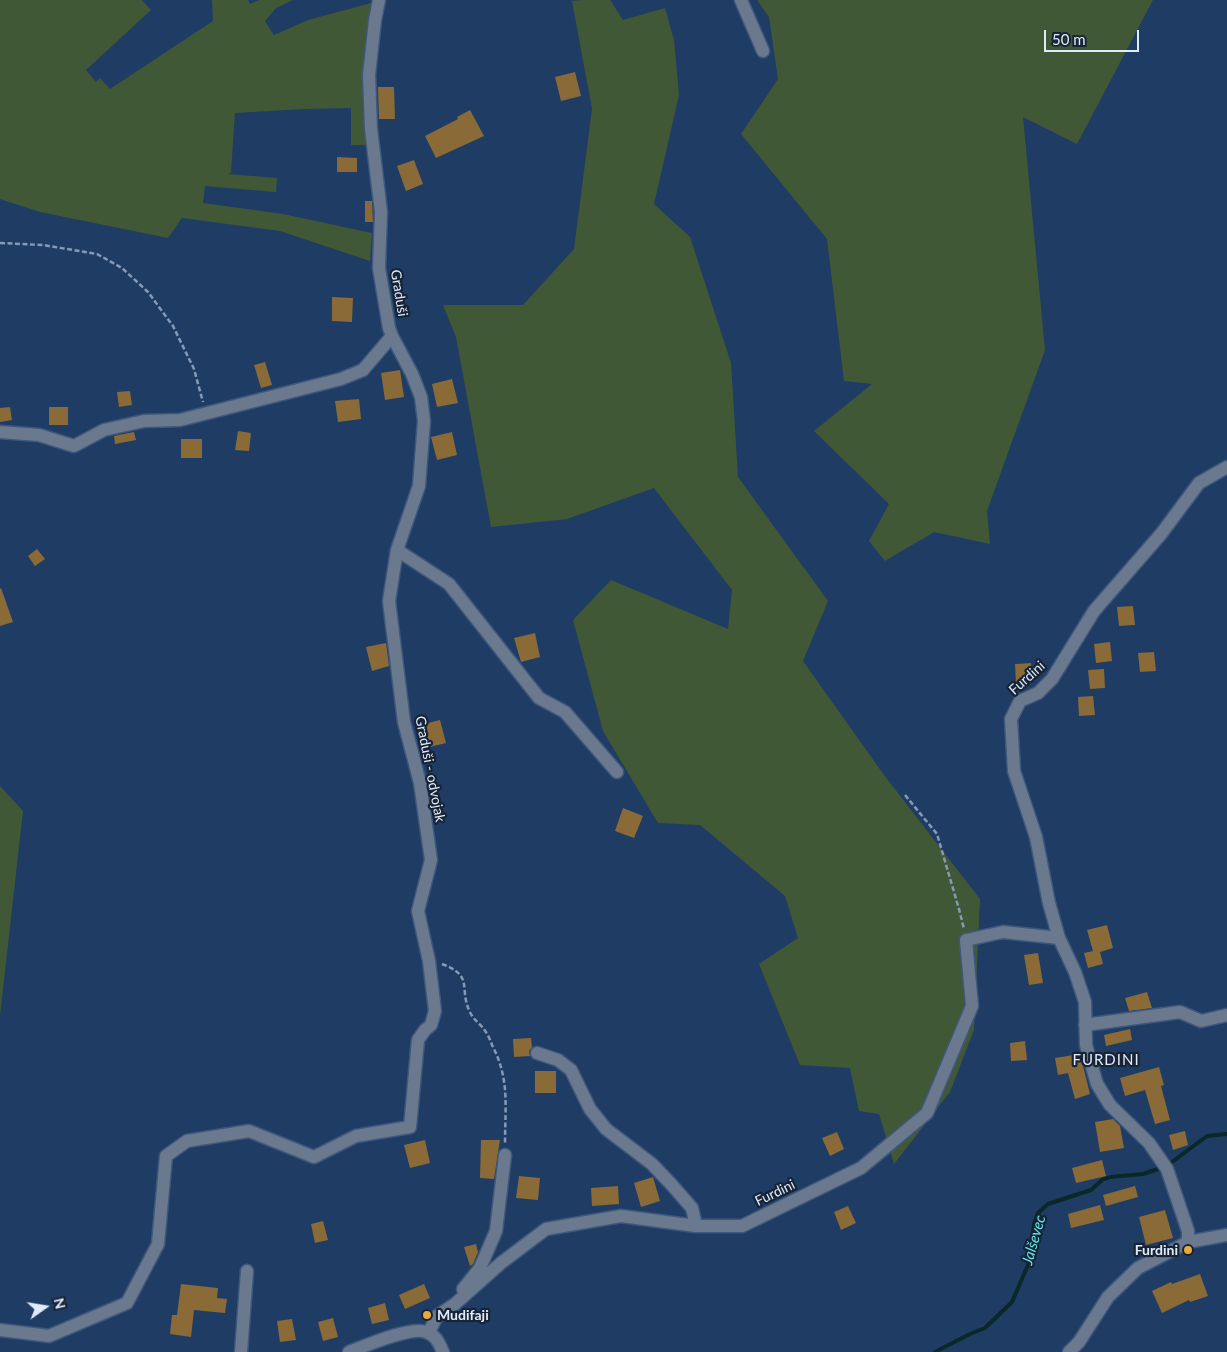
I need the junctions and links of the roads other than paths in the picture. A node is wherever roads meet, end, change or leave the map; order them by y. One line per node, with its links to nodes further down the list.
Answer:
1 (379, 0): 4 (street, Graduši)
2 (741, 0): 3 (street)
3 (763, 51)
4 (392, 336): 5 (street, Graduši); 7 (street, Graduši - odvojak)
5 (0, 432)
6 (1227, 467): 9 (street, Furdini)
7 (397, 550): 8 (street); 19 (street, Graduši - odvojak)
8 (617, 772)
9 (1059, 938): 11 (street, Furdini); 14 (street, Furdini)
10 (1227, 1015): 11 (street)
11 (1086, 1025): 16 (street, Furdini)
12 (537, 1053): 14 (street)
13 (505, 1155): 18 (street)
14 (696, 1226): 18 (street, Furdini)
15 (1227, 1234): 16 (street)
16 (1188, 1242): 24 (street)
17 (246, 1272): 21 (street)
18 (455, 1304): 20 (street, Furdini)
19 (0, 1330)
20 (428, 1332): 22 (street); 23 (street)
21 (241, 1352)
22 (348, 1352)
23 (442, 1352)
24 (1069, 1352)

